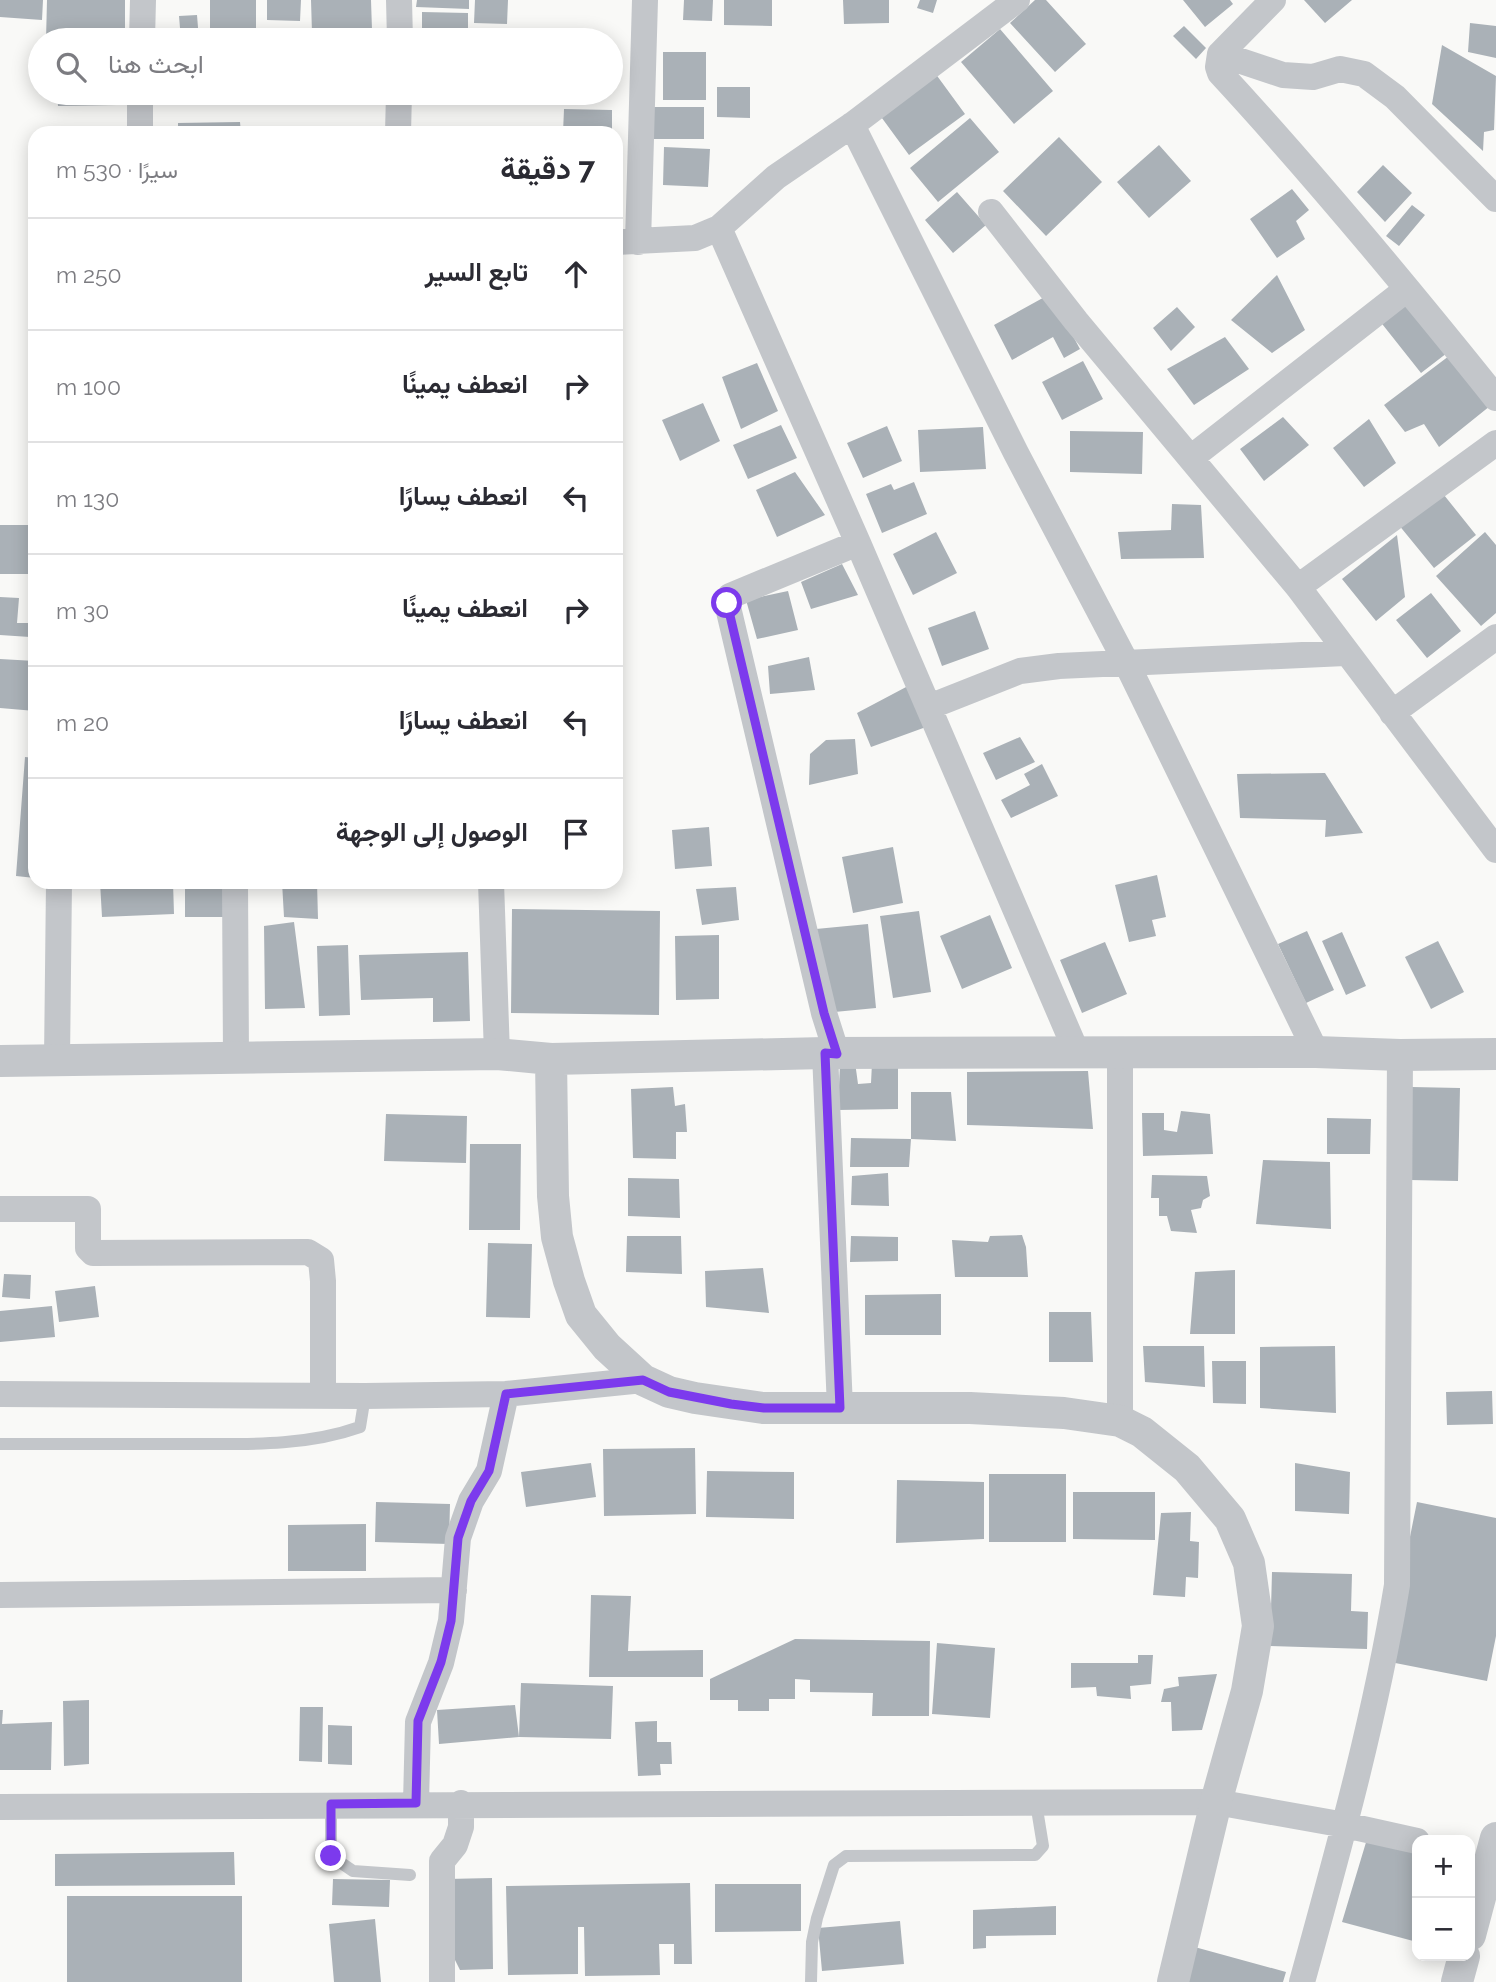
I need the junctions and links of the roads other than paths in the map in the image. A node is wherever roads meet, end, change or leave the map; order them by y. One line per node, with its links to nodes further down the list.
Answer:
1 (143, 0): 6 (street)
2 (399, 0): 7 (street)
3 (645, 0): 17 (street)
4 (1017, 0): 11 (street)
5 (1273, 0): 8 (street)
6 (142, 28)
7 (400, 28)
8 (1220, 54): 14 (street); 18 (street)
9 (141, 105): 12 (street)
10 (399, 105): 13 (street)
11 (852, 125): 16 (street); 26 (street)
12 (140, 126)
13 (398, 126)
14 (1496, 199)
15 (991, 212): 21 (street)
16 (719, 228): 17 (street); 22 (street)
17 (627, 242)
18 (1406, 289): 19 (street); 21 (street)
19 (1495, 396)
20 (1496, 443): 23 (street)
21 (1192, 457): 23 (street)
22 (858, 543): 27 (street); 34 (street)
23 (1298, 587): 25 (street)
24 (1496, 636): 28 (street)
25 (1345, 653): 26 (street); 28 (street)
26 (1127, 664): 27 (street); 33 (street)
27 (929, 707): 35 (street)
28 (1392, 713): 29 (street)
29 (1496, 850)
30 (59, 889): 42 (street)
31 (235, 889): 40 (street)
32 (491, 889): 37 (street)
33 (1316, 1052): 36 (street); 39 (street)
34 (831, 1053): 35 (street); 41 (street); 50 (street)
35 (1077, 1053): 36 (street)
36 (1120, 1053): 51 (street)
37 (497, 1054): 40 (street); 41 (street)
38 (1496, 1054): 39 (street)
39 (1400, 1055): 61 (street)
40 (236, 1058): 42 (street)
41 (551, 1059): 45 (street)
42 (57, 1060): 43 (street)
43 (0, 1061)
44 (0, 1209): 48 (street)
45 (643, 1380): 47 (street); 50 (street)
46 (0, 1394): 48 (street)
47 (506, 1394): 49 (street); 53 (street)
48 (323, 1396): 49 (street)
49 (365, 1396): 52 (lane)
50 (840, 1408): 51 (street)
51 (1120, 1420): 55 (street)
52 (0, 1444)
53 (454, 1590): 54 (street); 56 (street)
54 (0, 1595)
55 (1216, 1802): 58 (street); 61 (street); 69 (street)
56 (416, 1803): 57 (street); 59 (street)
57 (461, 1803): 58 (street); 67 (street)
58 (1036, 1803): 68 (lane)
59 (331, 1804): 60 (street); 64 (lane)
60 (0, 1807)
61 (1345, 1825): 62 (street); 70 (street)
62 (1412, 1839)
63 (1486, 1849): 65 (street)
64 (410, 1875)
65 (1475, 1909)
66 (1463, 1961): 71 (street)
67 (442, 1982)
68 (811, 1982)
69 (1173, 1982)
70 (1302, 1982)
71 (1457, 1982)

